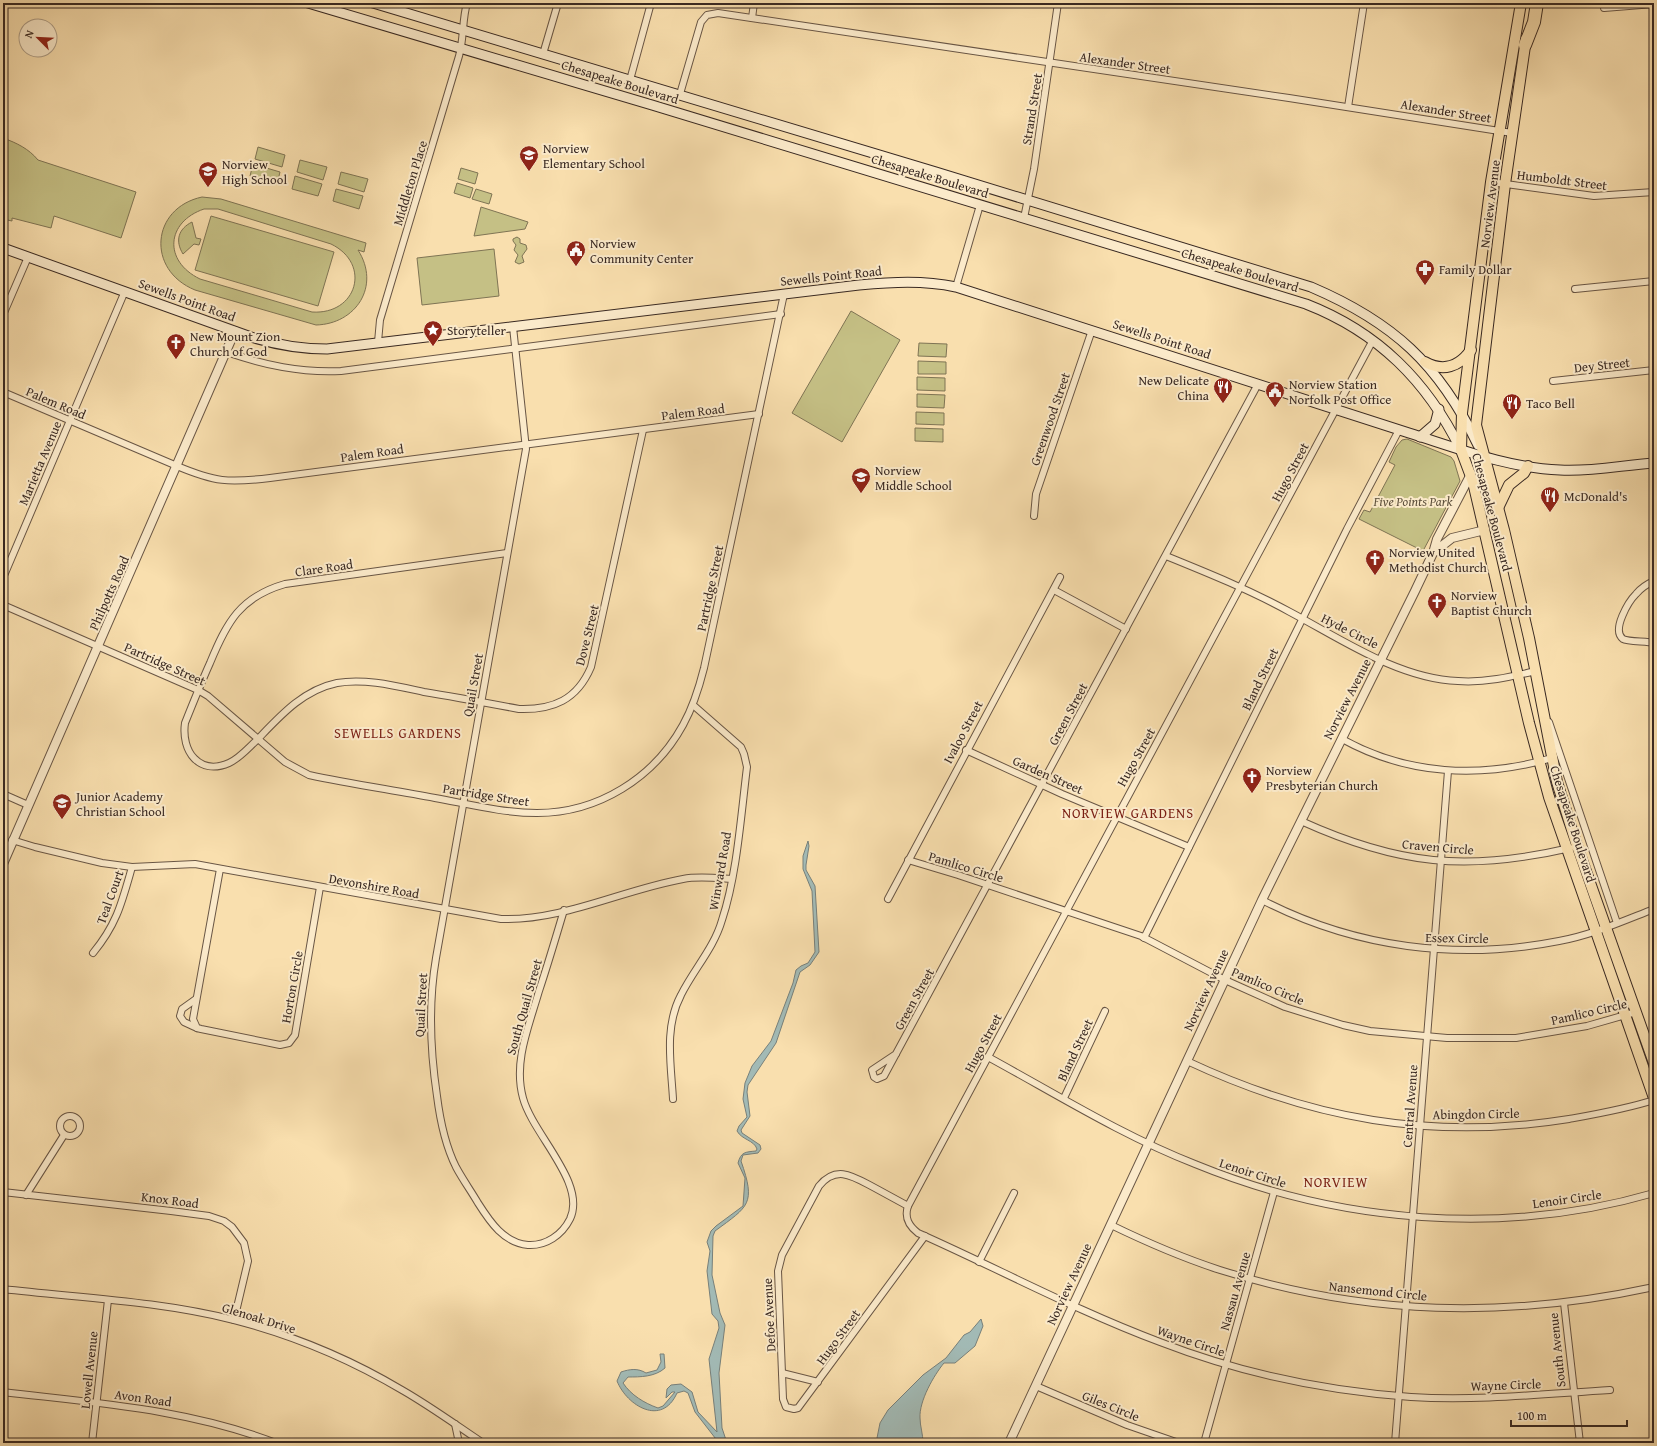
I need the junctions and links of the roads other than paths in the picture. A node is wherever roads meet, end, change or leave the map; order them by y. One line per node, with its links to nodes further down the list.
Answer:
1 (308, 3): 17 (main road, Chesapeake Boulevard)
2 (373, 3): 15 (main road, Chesapeake Boulevard)
3 (467, 3): 15 (street, Middleton Place)
4 (558, 3): 18 (street)
5 (651, 3): 20 (street)
6 (754, 3): 14 (street)
7 (1058, 3): 19 (street, Strand Street)
8 (1364, 3): 22 (street)
9 (1521, 3): 23 (main road, Norview Avenue)
10 (1531, 3): 16 (main road, Norview Avenue)
11 (1537, 3): 16 (highway)
12 (1654, 4): 13 (street)
13 (1604, 8)
14 (752, 18): 19 (street, Alexander Street); 21 (street, Alexander Street)
15 (464, 30): 17 (street, Middleton Place); 18 (main road, Chesapeake Boulevard)
16 (1525, 44): 24 (main road, Norview Avenue)
17 (461, 49): 29 (main road, Chesapeake Boulevard); 46 (street, Middleton Place)
18 (543, 54): 20 (main road, Chesapeake Boulevard)
19 (1050, 63): 22 (street, Alexander Street); 28 (street, Strand Street)
20 (630, 80): 21 (main road, Chesapeake Boulevard)
21 (680, 94): 28 (main road, Chesapeake Boulevard)
22 (1348, 107): 23 (street, Alexander Street)
23 (1499, 131): 24 (street, Alexander Street); 25 (main road, Norview Avenue)
24 (1512, 133): 26 (main road, Norview Avenue)
25 (1491, 182): 26 (street, Humboldt Street); 48 (main road, Norview Avenue)
26 (1505, 184): 27 (street, Humboldt Street); 65 (main road, Norview Avenue)
27 (1654, 192)
28 (1027, 200): 30 (street, Strand Street); 35 (main road, Chesapeake Boulevard)
29 (980, 205): 30 (main road, Chesapeake Boulevard); 34 (street)
30 (1024, 218): 39 (main road, Chesapeake Boulevard)
31 (3, 248): 32 (main road, Sewells Point Road)
32 (28, 257): 37 (main road, Sewells Point Road); 41 (street)
33 (1654, 281): 36 (street)
34 (956, 287): 38 (main road, Sewells Point Road); 43 (main road, Sewells Point Road)
35 (1311, 287): 39 (main road); 50 (main road, Chesapeake Boulevard)
36 (1575, 288)
37 (125, 291): 44 (main road, Sewells Point Road); 59 (street, Marietta Avenue)
38 (784, 294): 40 (street, Partridge Street); 42 (main road, Sewells Point Road)
39 (1306, 304): 45 (main road, Chesapeake Boulevard)
40 (781, 314): 47 (street); 58 (street, Partridge Street)
41 (3, 315)
42 (513, 326): 46 (main road, Sewells Point Road); 47 (street, Quail Street)
43 (1092, 330): 53 (main road, Sewells Point Road); 71 (street, Greenwood Street)
44 (235, 331): 46 (main road, Sewells Point Road); 49 (street, Philpotts Road)
45 (1373, 340): 55 (street, Hugo Street); 56 (main road, Chesapeake Boulevard)
46 (378, 342)
47 (515, 348): 49 (street); 63 (street, Quail Street)
48 (1471, 350): 50 (main road); 57 (main road, Norview Avenue)
49 (226, 352): 67 (street, Philpotts Road)
50 (1425, 362): 57 (main road, Chesapeake Boulevard)
51 (1654, 370): 52 (street, Dey Street)
52 (1553, 381)
53 (1258, 384): 55 (main road, Sewells Point Road); 75 (street, Green Street)
54 (3, 392): 59 (street, Palem Road)
55 (1335, 409): 61 (main road, Sewells Point Road); 79 (street, Hugo Street)
56 (1439, 410): 62 (main road); 64 (main road, Chesapeake Boulevard)
57 (1462, 413): 64 (main road, Norview Avenue); 65 (main road, Chesapeake Boulevard)
58 (759, 414): 60 (street, Palem Road); 92 (street, Partridge Street)
59 (70, 421): 67 (street, Palem Road); 77 (street, Marietta Avenue)
60 (643, 430): 63 (street, Palem Road); 91 (street, Dove Street)
61 (1399, 430): 62 (main road, Sewells Point Road); 82 (street, Bland Street)
62 (1420, 437): 64 (main road, Sewells Point Road)
63 (526, 445): 67 (street, Palem Road); 74 (street, Quail Street)
64 (1462, 450): 65 (main road, Sewells Point Road); 69 (main road, Chesapeake Boulevard)
65 (1483, 456): 68 (main road, Sewells Point Road); 70 (main road, Chesapeake Boulevard)
66 (1654, 463): 68 (main road, Sewells Point Road)
67 (177, 466): 85 (street, Philpotts Road)
68 (1528, 466): 70 (main road)
69 (1470, 474): 72 (main road, Chesapeake Boulevard); 73 (street, Norview Avenue)
70 (1498, 508): 87 (main road, Chesapeake Boulevard)
71 (1034, 516)
72 (1485, 530): 73 (street, Norview Avenue); 88 (main road, Chesapeake Boulevard)
73 (1433, 552): 86 (street, Norview Avenue)
74 (508, 553): 89 (street, Clare Road); 91 (street, Quail Street)
75 (1166, 556): 79 (street, Hyde Circle); 83 (street, Green Street)
76 (1060, 577): 80 (street, Ivaloo Street)
77 (3, 578)
78 (1654, 581): 84 (street)
79 (1241, 587): 82 (street, Hyde Circle); 103 (street, Hugo Street)
80 (1054, 590): 83 (street); 95 (street, Ivaloo Street)
81 (3, 605): 85 (street, Partridge Street)
82 (1302, 619): 86 (street, Hyde Circle); 107 (street, Bland Street)
83 (1126, 629): 99 (street, Green Street)
84 (1654, 643)
85 (99, 646): 89 (street, Partridge Street); 102 (street, Philpotts Road)
86 (1381, 660): 88 (street, Hyde Circle); 94 (street, Norview Avenue)
87 (1536, 671): 88 (street, Hyde Circle); 90 (main road, Chesapeake Boulevard)
88 (1518, 675): 97 (main road, Chesapeake Boulevard)
89 (198, 690): 93 (street, Partridge Street); 93 (street, Clare Road)
90 (1540, 695): 96 (main road, Chesapeake Boulevard); 123 (street)
91 (481, 702): 93 (street, Dove Street); 101 (street, Quail Street)
92 (693, 705): 101 (street, Partridge Street); 114 (street, Winward Road)
93 (257, 739): 101 (street, Partridge Street)
94 (1342, 739): 98 (street); 104 (street, Norview Avenue)
95 (966, 750): 99 (street, Garden Street); 109 (street, Ivaloo Street)
96 (1552, 758): 97 (street); 106 (main road, Chesapeake Boulevard)
97 (1539, 762): 98 (street); 108 (main road, Chesapeake Boulevard)
98 (1448, 771): 110 (street, Central Avenue)
99 (1042, 785): 103 (street, Garden Street); 115 (street, Green Street)
100 (3, 794): 102 (street)
101 (463, 803): 120 (street, Quail Street)
102 (28, 805): 105 (street, Philpotts Road)
103 (1116, 817): 107 (street, Garden Street); 122 (street, Hugo Street)
104 (1301, 821): 110 (street, Craven Circle); 118 (street, Norview Avenue)
105 (12, 840): 111 (street, Philpotts Road); 112 (street, Devonshire Road)
106 (1577, 846): 108 (street, Craven Circle); 124 (main road, Chesapeake Boulevard)
107 (1189, 847): 126 (street, Bland Street)
108 (1567, 849): 110 (street, Craven Circle); 125 (main road, Chesapeake Boulevard)
109 (908, 860): 115 (street, Pamlico Circle); 117 (street, Ivaloo Street)
110 (1440, 861): 127 (street, Central Avenue)
111 (3, 864)
112 (132, 867): 113 (street, Devonshire Road); 128 (street, Teal Court)
113 (220, 869): 116 (street, Devonshire Road); 130 (street)
114 (731, 879): 121 (street, Devonshire Road); 141 (street, Winward Road)
115 (988, 885): 122 (street, Pamlico Circle); 136 (street, Green Street)
116 (320, 887): 120 (street, Devonshire Road); 134 (street, Horton Circle)
117 (888, 899)
118 (1262, 900): 127 (street, Essex Circle); 129 (street, Norview Avenue)
119 (1654, 909): 123 (street, Essex Circle)
120 (445, 910): 121 (street, Devonshire Road); 146 (street, Quail Street)
121 (564, 910): 146 (street, South Quail Street)
122 (1067, 910): 126 (street, Pamlico Circle); 137 (street, Hugo Street)
123 (1617, 923): 124 (street, Essex Circle)
124 (1606, 928): 125 (street, Essex Circle); 132 (main road, Chesapeake Boulevard)
125 (1595, 931): 127 (street, Essex Circle); 133 (main road, Chesapeake Boulevard)
126 (1144, 938): 129 (street, Pamlico Circle)
127 (1433, 949): 135 (street, Central Avenue)
128 (93, 953)
129 (1225, 980): 135 (street, Pamlico Circle); 138 (street, Norview Avenue)
130 (196, 999): 134 (street); 134 (street, Horton Circle)
131 (1105, 1011): 140 (street, Bland Street)
132 (1636, 1012): 133 (street, Pamlico Circle); 139 (main road, Chesapeake Boulevard)
133 (1625, 1015): 135 (street, Pamlico Circle); 142 (main road, Chesapeake Boulevard)
134 (197, 1028)
135 (1426, 1037): 143 (street, Central Avenue)
136 (896, 1054)
137 (988, 1057): 140 (street, Lenoir Circle); 152 (street, Hugo Street)
138 (1187, 1062): 143 (street, Abingdon Circle); 145 (street, Norview Avenue)
139 (1654, 1063)
140 (1064, 1098): 145 (street, Lenoir Circle)
141 (673, 1099)
142 (1654, 1099): 143 (street, Abingdon Circle)
143 (1420, 1126): 153 (street, Central Avenue)
144 (64, 1135): 151 (street)
145 (1148, 1144): 148 (street, Lenoir Circle); 154 (street, Norview Avenue)
146 (467, 1184)
147 (3, 1192): 151 (street, Knox Road)
148 (1274, 1192): 153 (street, Lenoir Circle); 157 (street, Nassau Avenue)
149 (1014, 1193): 156 (street)
150 (1654, 1193): 153 (street, Lenoir Circle)
151 (26, 1195): 164 (street, Knox Road)
152 (908, 1206): 155 (street, Wayne Circle); 166 (street, Defoe Avenue)
153 (1413, 1216): 163 (street, Central Avenue)
154 (1111, 1225): 157 (street, Nansemond Circle); 162 (street, Norview Avenue)
155 (925, 1236): 156 (street, Wayne Circle); 167 (street, Hugo Street)
156 (979, 1262): 162 (street, Wayne Circle)
157 (1251, 1279): 163 (street, Nansemond Circle); 165 (street, Nassau Avenue)
158 (1654, 1287): 161 (street, Nansemond Circle)
159 (3, 1288): 160 (street, Glenoak Drive)
160 (108, 1300): 164 (street, Glenoak Drive); 173 (street, Lowell Avenue)
161 (1564, 1303): 163 (street, Nansemond Circle); 171 (street, South Avenue)
162 (1074, 1305): 165 (street, Wayne Circle); 168 (street, Norview Avenue)
163 (1406, 1306): 172 (street, Central Avenue)
164 (234, 1320): 174 (street, Glenoak Drive)
165 (1226, 1364): 172 (street, Wayne Circle); 181 (street, Nassau Avenue)
166 (782, 1372): 167 (street, Hugo Street); 167 (street, Defoe Avenue)
167 (818, 1382)
168 (1036, 1386): 179 (street, Norview Avenue); 180 (street, Giles Circle)
169 (1610, 1390): 171 (street, Wayne Circle)
170 (3, 1392): 173 (street, Avon Road)
171 (1573, 1392): 172 (street, Wayne Circle); 183 (street, South Avenue)
172 (1398, 1395): 182 (street, Central Avenue)
173 (97, 1403): 175 (street, Lowell Avenue); 176 (street, Avon Road)
174 (455, 1424): 177 (street); 178 (street, Glenoak Drive)
175 (92, 1443)
176 (276, 1443)
177 (459, 1443)
178 (483, 1443)
179 (1009, 1443)
180 (1179, 1443)
181 (1204, 1443)
182 (1395, 1443)
183 (1580, 1443)

